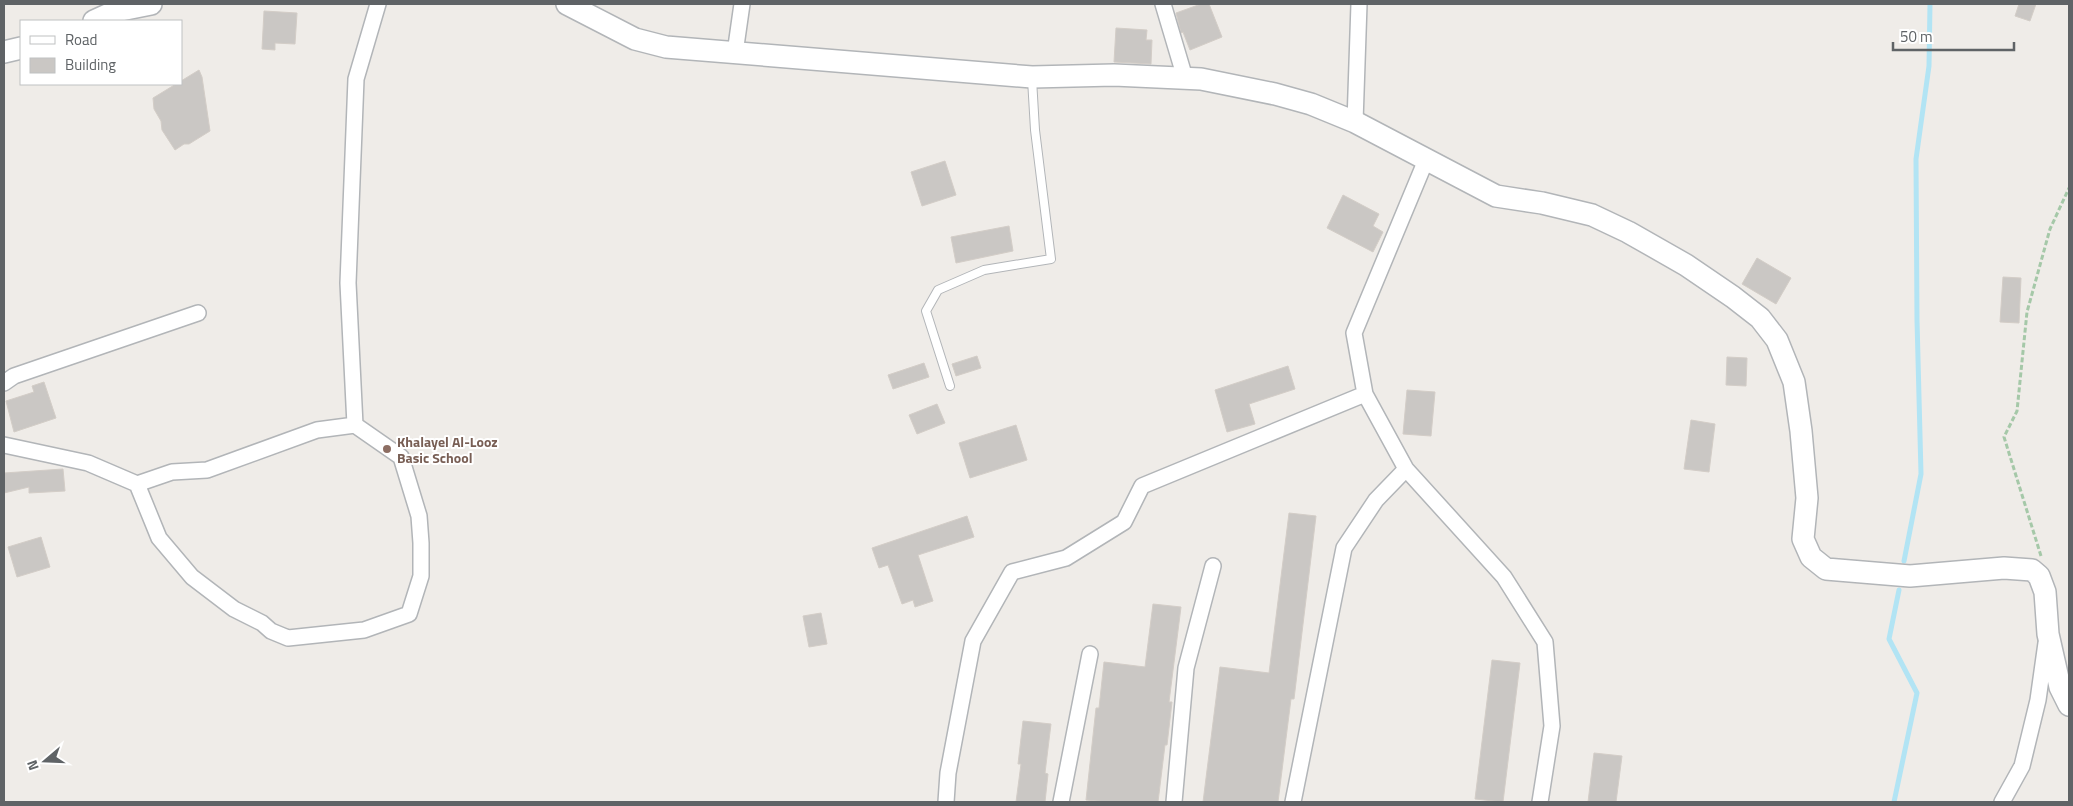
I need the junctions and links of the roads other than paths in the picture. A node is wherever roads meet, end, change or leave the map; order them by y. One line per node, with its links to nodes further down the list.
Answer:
1 (151, 4): 7 (street)
2 (378, 4): 19 (street)
3 (567, 4): 10 (street)
4 (742, 4): 10 (street)
5 (1163, 4): 12 (street)
6 (1359, 4): 13 (street)
7 (96, 20)
8 (20, 48): 9 (street)
9 (4, 52)
10 (735, 53): 11 (street)
11 (1032, 77): 12 (street); 17 (lane)
12 (1185, 78): 13 (street)
13 (1355, 122): 14 (street)
14 (1426, 160): 18 (street); 24 (street)
15 (198, 313): 16 (street)
16 (4, 383)
17 (950, 386)
18 (1365, 394): 21 (street); 27 (street)
19 (355, 425): 22 (street); 22 (street)
20 (4, 445): 22 (street)
21 (1406, 469): 30 (street); 31 (street)
22 (137, 484)
23 (1213, 566): 29 (street)
24 (2048, 634): 26 (street); 32 (street)
25 (1090, 654): 28 (street)
26 (2069, 705)
27 (946, 802)
28 (1061, 802)
29 (1174, 802)
30 (1293, 802)
31 (1540, 802)
32 (2002, 802)

